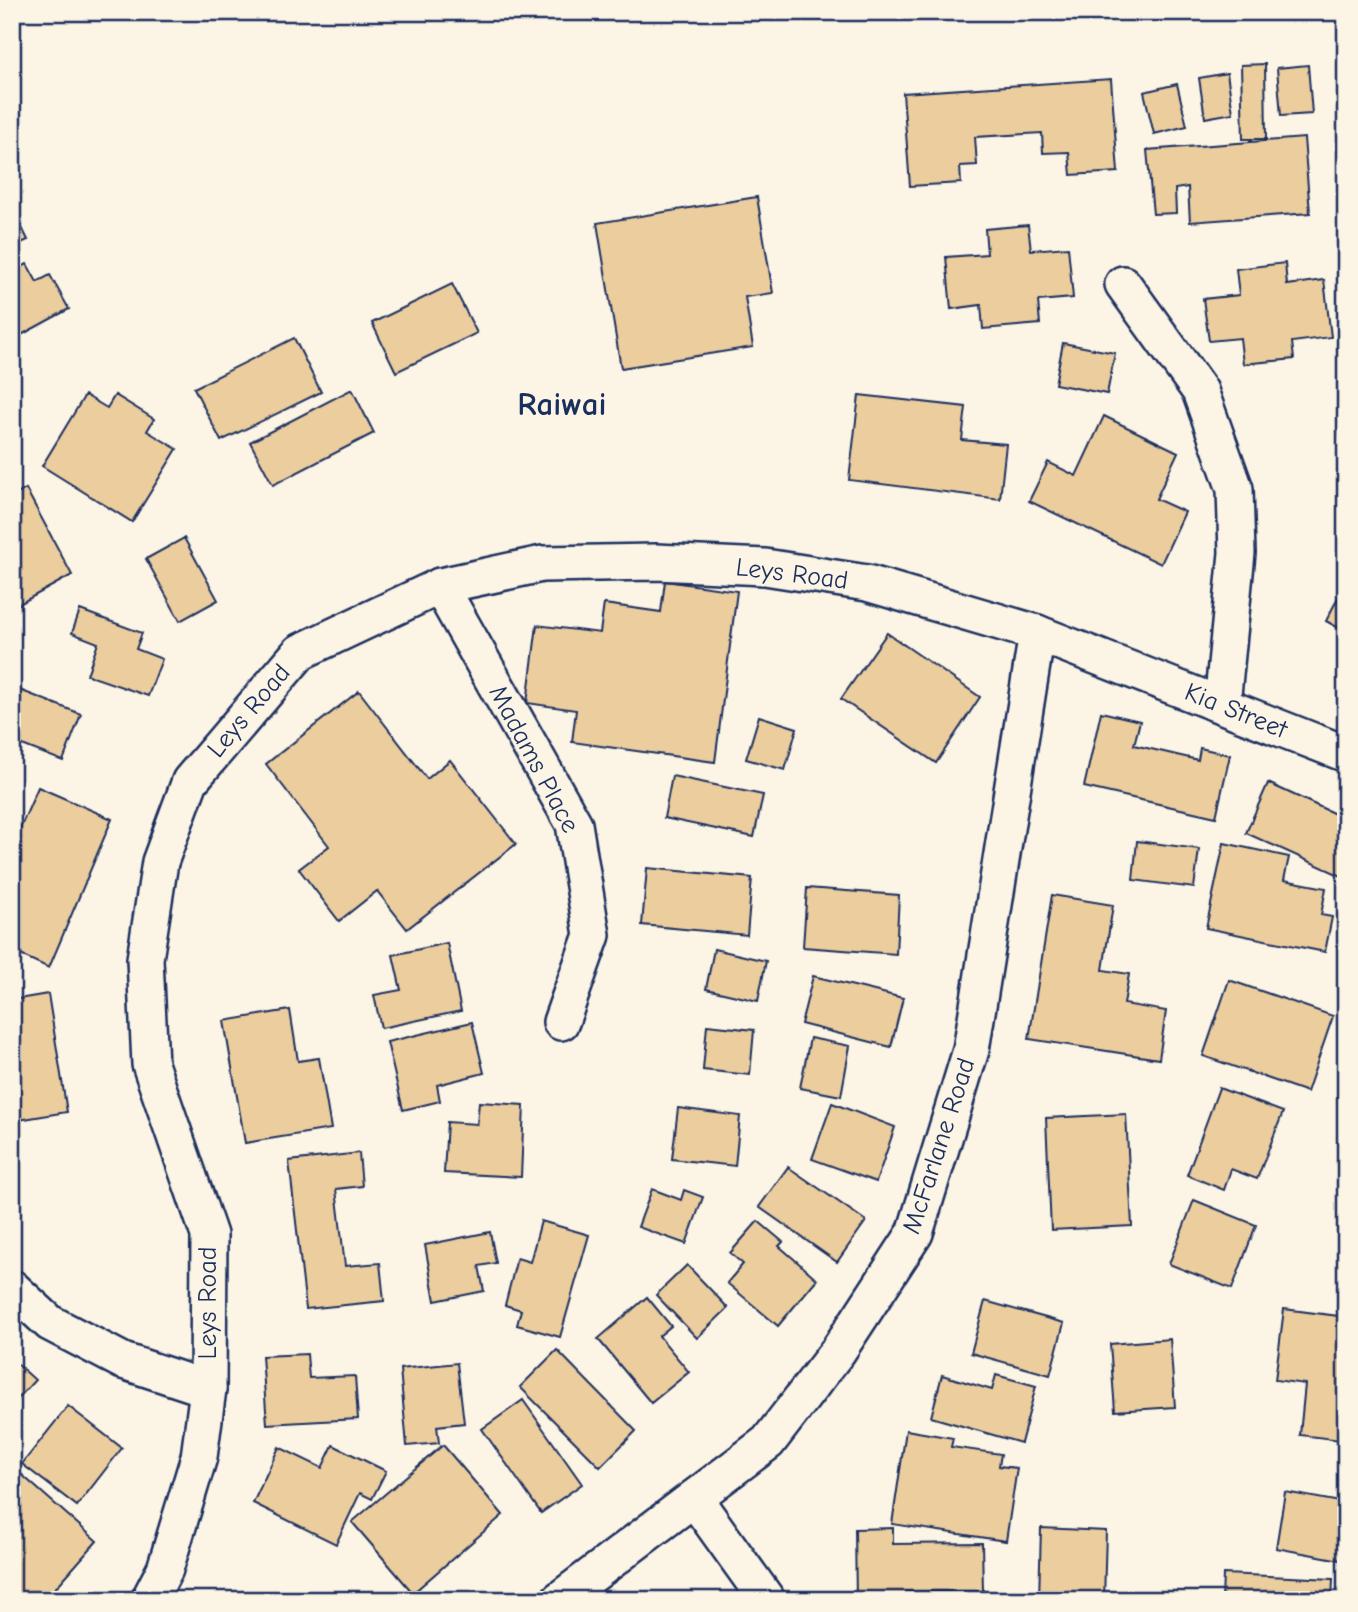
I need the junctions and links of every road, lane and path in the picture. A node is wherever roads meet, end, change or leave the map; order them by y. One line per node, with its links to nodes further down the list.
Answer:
1 (1123, 284): 5 (street)
2 (440, 586): 3 (street, Leys Road); 7 (street, Madams Place); 9 (street, Leys Road)
3 (1037, 633): 4 (street, Leys Road); 10 (street, McFarlane Road)
4 (1126, 667): 5 (street, Kia Street)
5 (1222, 705): 6 (street, Kia Street)
6 (1346, 754)
7 (561, 1022)
8 (12, 1288): 9 (street)
9 (208, 1389): 11 (street, Leys Road)
10 (694, 1499): 12 (street, McFarlane Road); 13 (street)
11 (149, 1600)
12 (559, 1600)
13 (767, 1600)

